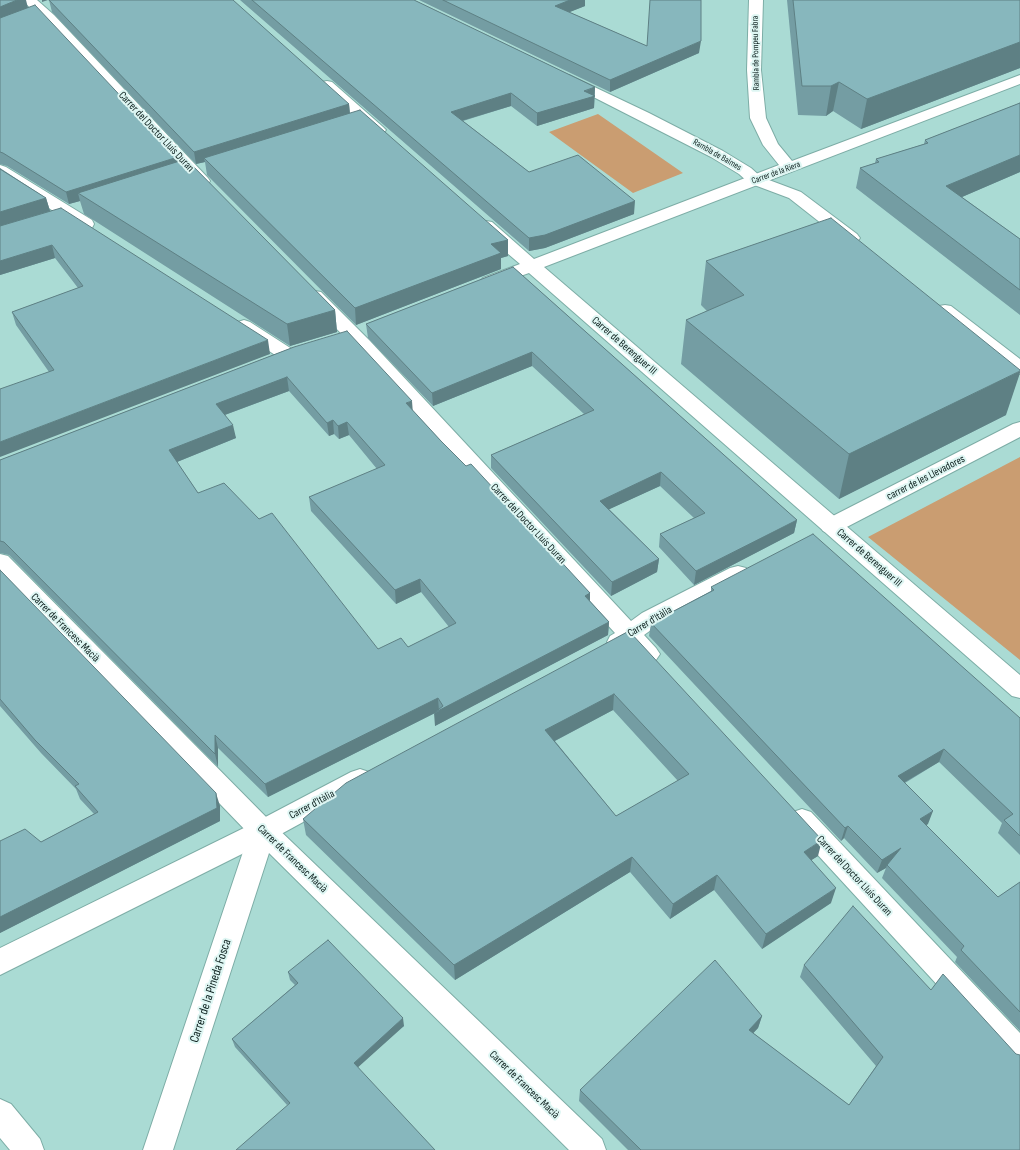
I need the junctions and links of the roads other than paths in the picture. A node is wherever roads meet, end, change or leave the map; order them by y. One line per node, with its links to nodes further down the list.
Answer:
1 (756, 0): 9 (street, Rambla de Pompeu Fabra)
2 (38, 7): 12 (street, Carrer del Doctor Lluís Duran)
3 (312, 72): 6 (street)
4 (558, 74): 11 (street, Rambla de Balmes)
5 (1020, 79): 9 (street, Carrer de la Riera)
6 (365, 118): 7 (street); 8 (street)
7 (346, 124)
8 (391, 142)
9 (790, 168): 11 (street, Carrer de la Riera)
10 (0, 170): 14 (street)
11 (755, 180): 18 (street, Rambla de Balmes); 19 (street, Carrer de la Riera)
12 (217, 197)
13 (86, 207): 14 (street)
14 (68, 212): 16 (street); 17 (street)
15 (473, 215): 19 (street, Carrer de Berenguer III)
16 (46, 220)
17 (99, 232)
18 (860, 245)
19 (531, 266): 21 (street, Carrer de la Riera); 29 (street, Carrer de Berenguer III)
20 (299, 280): 24 (street, Carrer del Doctor Lluís Duran)
21 (471, 289)
22 (933, 301): 27 (street)
23 (230, 317): 26 (street)
24 (362, 331): 25 (street); 33 (street, Carrer del Doctor Lluís Duran)
25 (331, 342)
26 (266, 364)
27 (1020, 368)
28 (1020, 429): 29 (street, carrer de les Llevadores)
29 (831, 526): 30 (street); 36 (street, Carrer de Berenguer III)
30 (808, 538)
31 (0, 562): 39 (street, Carrer de Francesc Macià)
32 (760, 562): 33 (street, Carrer d'Itàlia)
33 (630, 634): 34 (street, Carrer d'Itàlia); 35 (street, Carrer del Doctor Lluís Duran)
34 (599, 652)
35 (660, 667)
36 (1020, 689)
37 (382, 768): 39 (street, Carrer d'Itàlia)
38 (789, 805): 41 (street, Carrer del Doctor Lluís Duran)
39 (263, 831): 40 (street, Carrer d'Itàlia); 44 (street, Carrer de la Pineda Fosca); 45 (street, Carrer de Francesc Macià)
40 (0, 962)
41 (1020, 1054)
42 (0, 1114): 43 (street)
43 (28, 1150)
44 (158, 1150)
45 (591, 1150)

